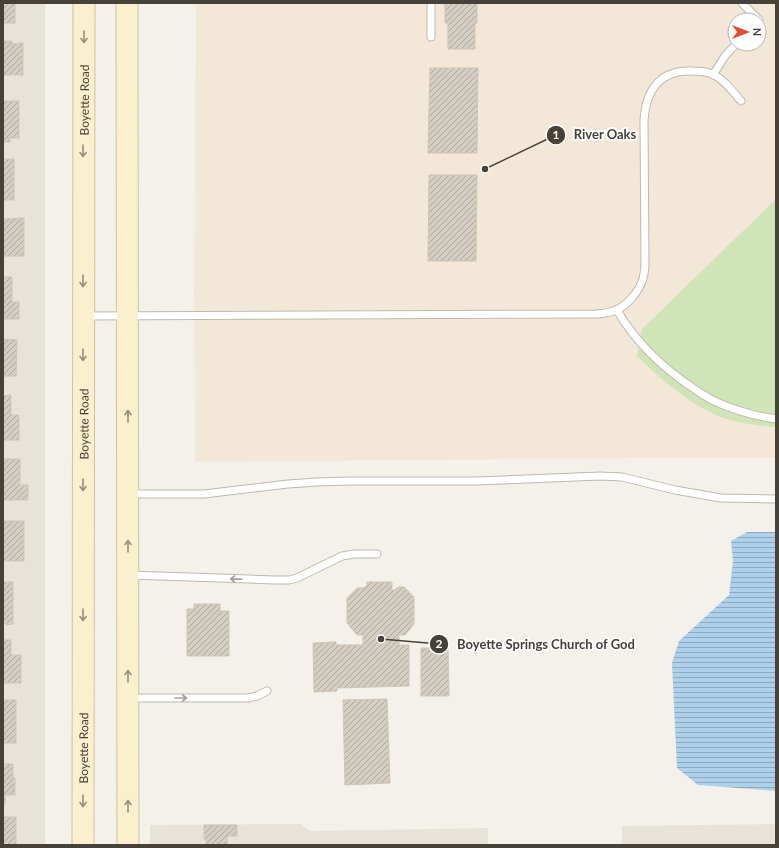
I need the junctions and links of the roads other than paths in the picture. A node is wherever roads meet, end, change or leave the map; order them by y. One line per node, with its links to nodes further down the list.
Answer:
1 (84, 3): 11 (main road, Boyette Road, one-way to 11)
2 (127, 3): 12 (main road)
3 (430, 3): 6 (lane)
4 (742, 3): 5 (lane)
5 (751, 12)
6 (430, 37)
7 (728, 52): 8 (lane)
8 (713, 74): 9 (lane); 10 (lane)
9 (741, 101)
10 (617, 310): 12 (lane); 13 (lane)
11 (83, 316): 12 (lane); 20 (main road, Boyette Road, one-way to 20)
12 (127, 316): 14 (main road, one-way to 12)
13 (776, 419)
14 (128, 494): 15 (lane); 17 (main road, one-way to 14)
15 (776, 499)
16 (377, 554): 17 (lane, one-way to 17)
17 (128, 575): 19 (main road, one-way to 17)
18 (267, 691): 19 (lane, one-way to 18)
19 (128, 698): 21 (main road, one-way to 19)
20 (83, 845)
21 (128, 845)

